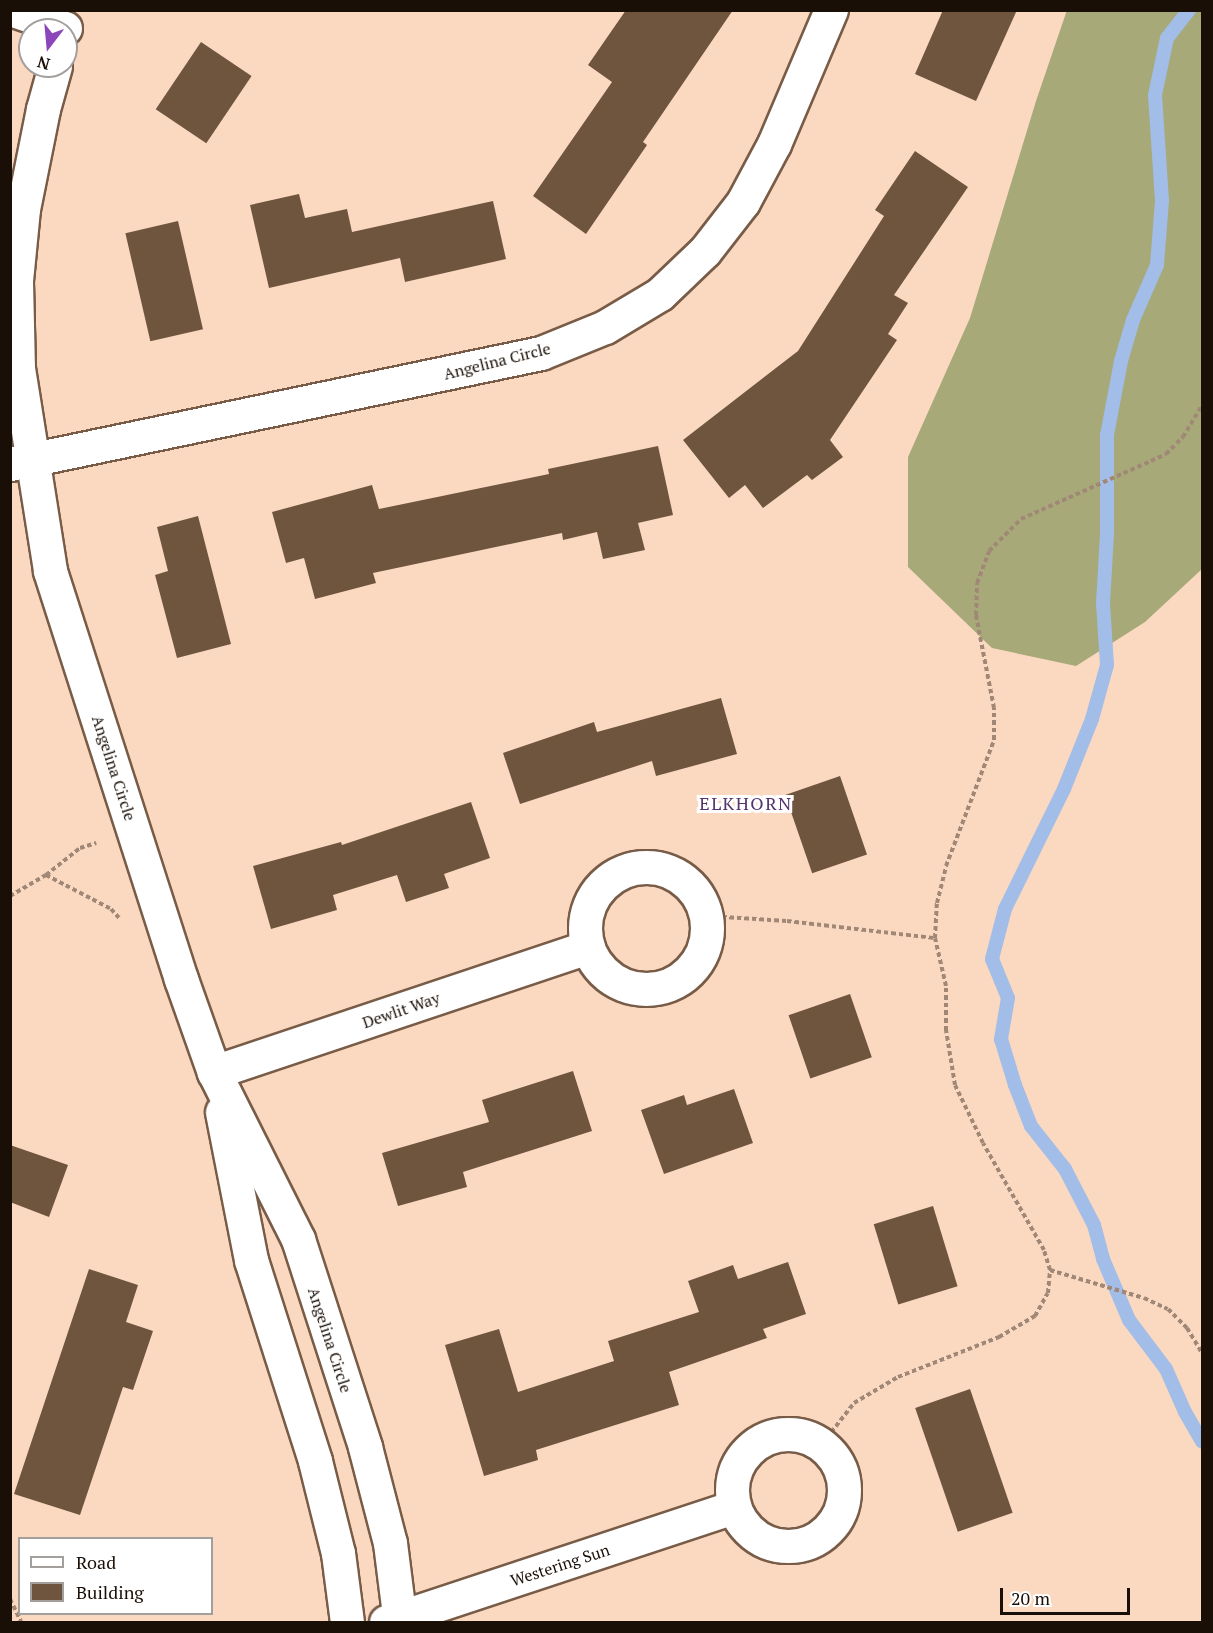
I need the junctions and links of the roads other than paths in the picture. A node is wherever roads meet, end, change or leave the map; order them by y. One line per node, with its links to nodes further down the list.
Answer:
1 (12, 10): 3 (street)
2 (831, 10): 5 (street, Angelina Circle)
3 (46, 18)
4 (52, 78): 5 (street, Angelina Circle)
5 (21, 462): 7 (street, Angelina Circle)
6 (587, 947): 6 (street); 7 (street, Dewlit Way)
7 (214, 1072): 9 (street, Angelina Circle); 10 (street, Angelina Circle)
8 (734, 1507): 8 (street); 9 (street, Westering Sun)
9 (395, 1621)
10 (347, 1623)

